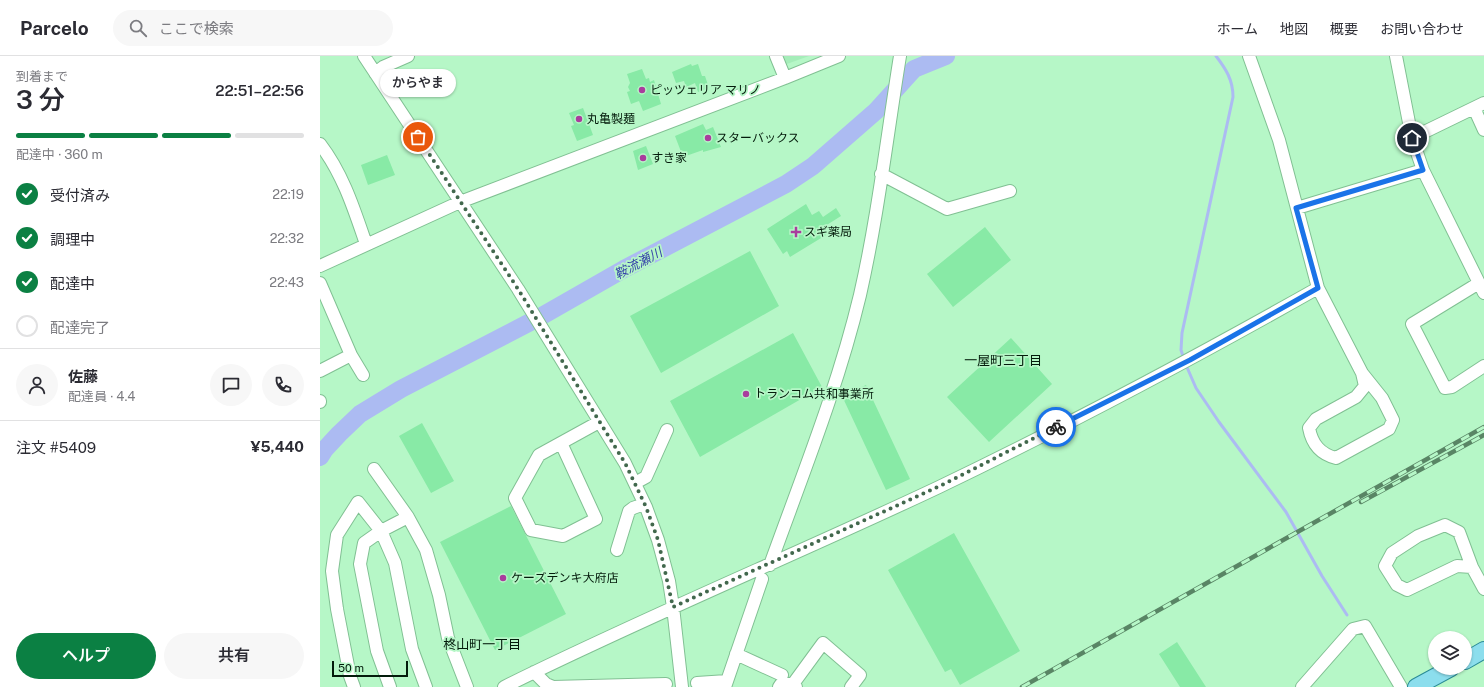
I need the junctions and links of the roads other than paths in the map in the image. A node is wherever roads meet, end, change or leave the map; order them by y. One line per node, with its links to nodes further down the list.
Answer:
1 (364, 56): 8 (street)
2 (408, 56): 8 (street)
3 (776, 56): 9 (street)
4 (839, 56): 9 (street)
5 (900, 56): 15 (street)
6 (1250, 56): 18 (street)
7 (1396, 56): 12 (street)
8 (375, 73): 17 (street)
9 (785, 78): 17 (street)
10 (1479, 105): 11 (street); 12 (street)
11 (1484, 130)
12 (1412, 138): 14 (street)
13 (320, 145): 19 (street)
14 (1423, 170): 18 (street); 23 (street)
15 (881, 174): 16 (street); 38 (street)
16 (1010, 191)
17 (460, 202): 19 (street); 29 (street)
18 (1296, 208): 22 (street)
19 (366, 244): 20 (street)
20 (320, 266)
21 (320, 282): 24 (street)
22 (1318, 288): 27 (street); 38 (street)
23 (1482, 288): 25 (street)
24 (351, 355): 26 (street); 28 (street)
25 (1484, 366)
26 (320, 372)
27 (1362, 372): 27 (street)
28 (363, 375)
29 (599, 422): 31 (street); 33 (street)
30 (667, 430): 33 (street)
31 (561, 443): 31 (street)
32 (374, 468): 35 (street)
33 (635, 484): 34 (street)
34 (644, 504): 37 (street); 42 (street)
35 (408, 517): 36 (street); 56 (street)
36 (381, 531): 53 (street); 54 (street); 55 (street)
37 (617, 550)
38 (770, 565): 42 (street)
39 (1472, 567): 39 (street); 41 (street)
40 (762, 579): 44 (street)
41 (1484, 589)
42 (673, 607): 46 (street); 58 (street)
43 (1484, 650): 45 (main road)
44 (736, 654): 48 (street); 51 (street)
45 (1472, 657)
46 (534, 672): 50 (street); 57 (street)
47 (1438, 675): 62 (main road)
48 (781, 681): 52 (street)
49 (697, 683): 51 (street)
50 (666, 684)
51 (726, 684)
52 (794, 686): 59 (street)
53 (354, 687)
54 (390, 687)
55 (426, 687)
56 (467, 687)
57 (504, 687)
58 (682, 687)
59 (851, 687)
60 (1302, 687): 61 (street)
61 (1402, 687)
62 (1416, 687)

